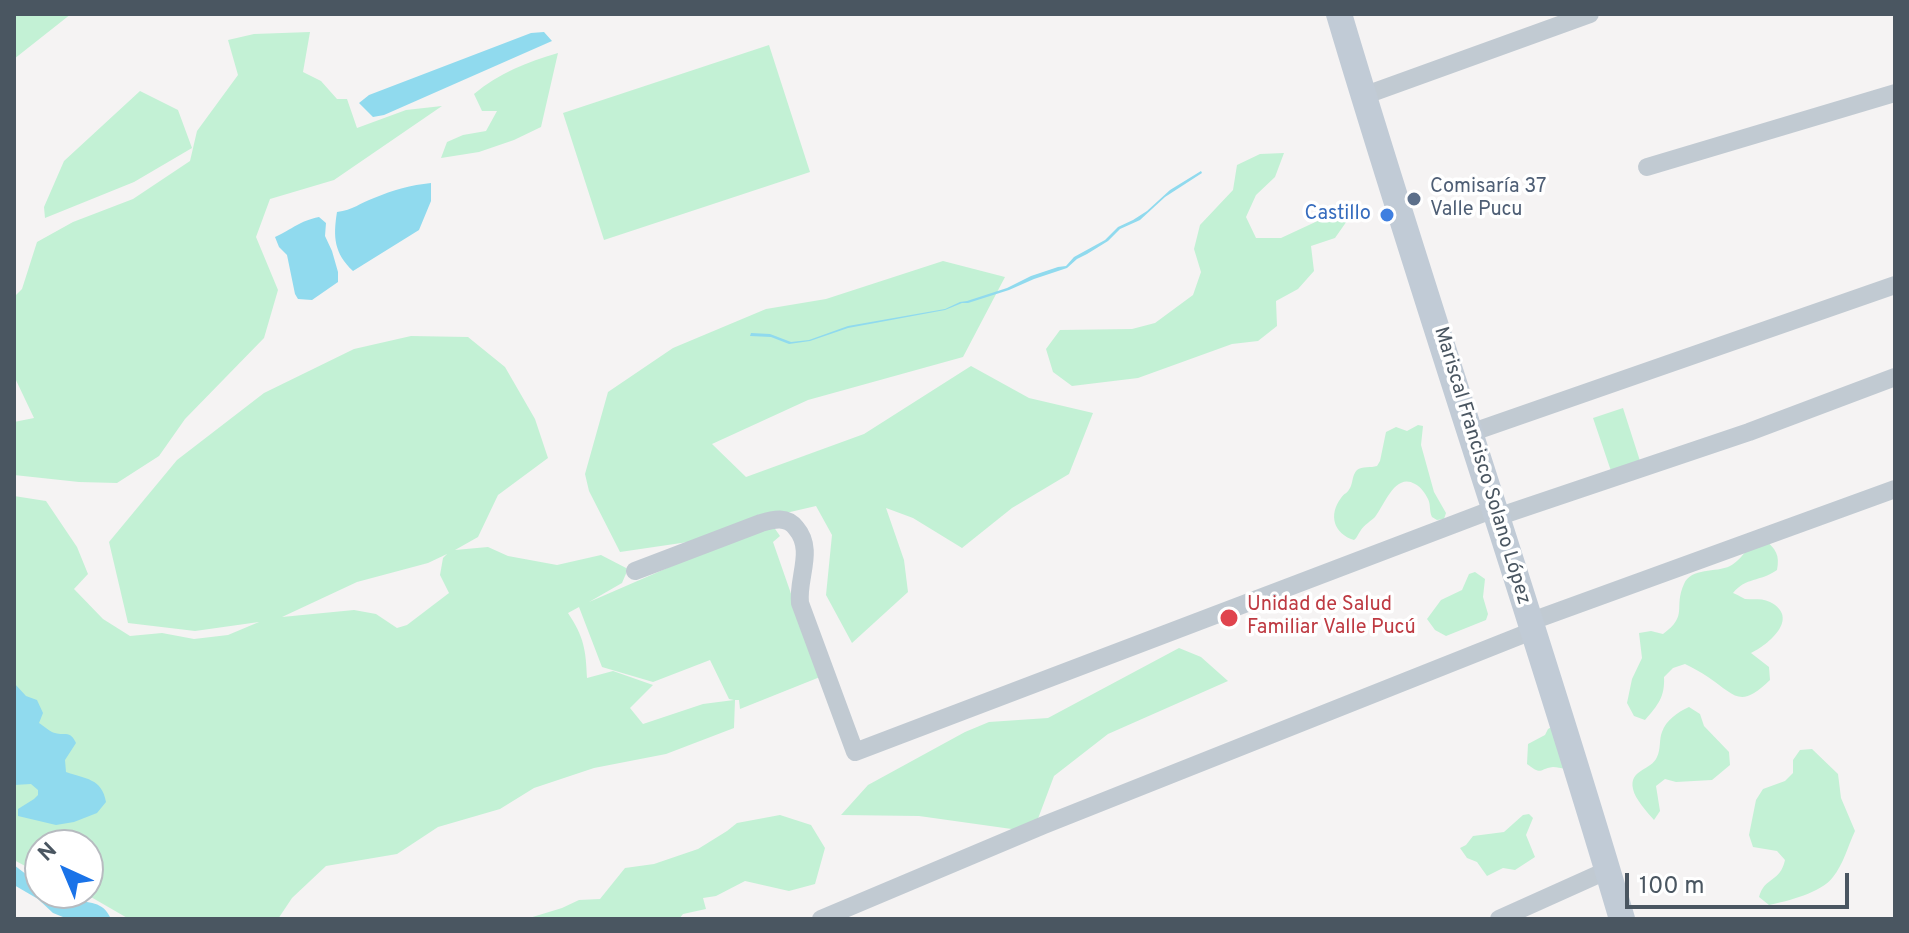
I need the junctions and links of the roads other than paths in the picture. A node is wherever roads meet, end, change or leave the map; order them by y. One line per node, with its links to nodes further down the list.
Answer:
1 (1339, 14): 4 (main road, Mariscal Francisco Solano López)
2 (1590, 14): 4 (street)
3 (1895, 93): 5 (street)
4 (1363, 96): 8 (main road, Mariscal Francisco Solano López)
5 (1647, 167)
6 (1895, 285): 8 (street)
7 (1895, 377): 10 (street)
8 (1470, 433): 10 (main road, Mariscal Francisco Solano López)
9 (1895, 489): 12 (street)
10 (1496, 513): 11 (street); 12 (main road, Mariscal Francisco Solano López)
11 (635, 571)
12 (1531, 626): 13 (main road, Mariscal Francisco Solano López); 14 (street)
13 (1608, 870): 16 (street); 17 (main road, Mariscal Francisco Solano López)
14 (860, 912): 15 (street)
15 (821, 919)
16 (1499, 919)
17 (1622, 919)

